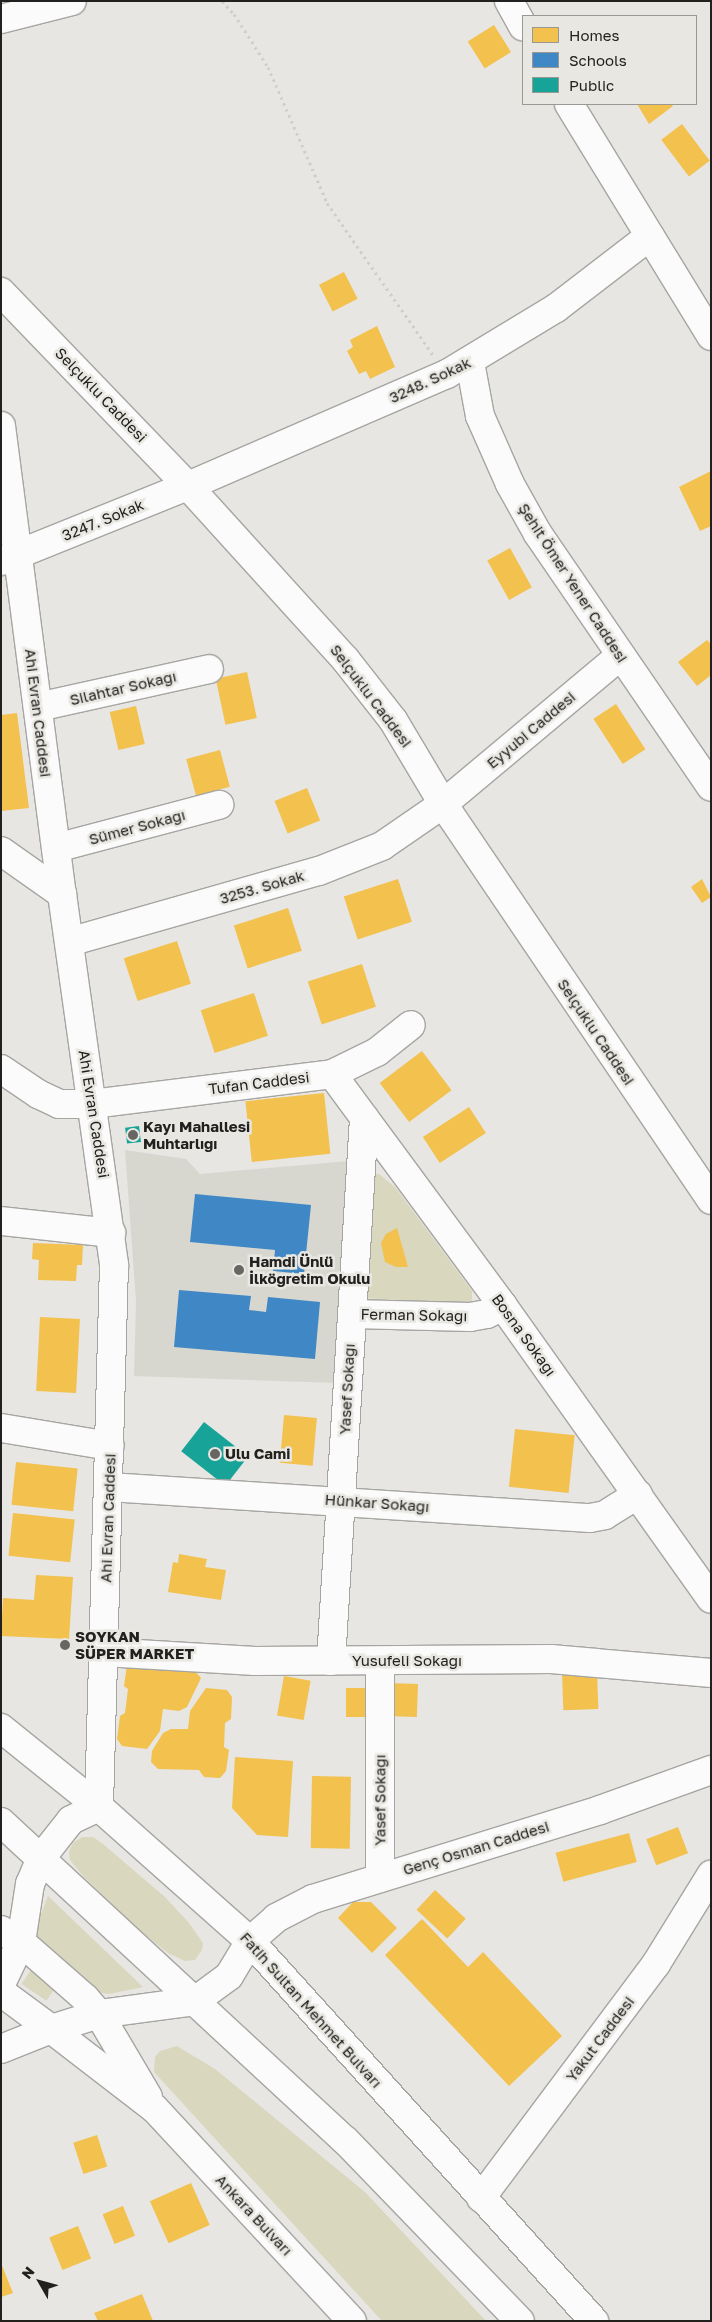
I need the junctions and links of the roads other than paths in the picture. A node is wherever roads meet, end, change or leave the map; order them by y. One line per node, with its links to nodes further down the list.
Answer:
1 (72, 1): 3 (main road)
2 (509, 1): 4 (main road)
3 (1, 19)
4 (522, 24)
5 (570, 105): 6 (main road)
6 (650, 236): 8 (main road); 9 (main road, 3248. Sokak)
7 (1, 292): 11 (main road, Selçuklu Caddesi)
8 (711, 336)
9 (458, 368): 11 (main road, 3248. Sokak); 13 (main road, Şehit Ömer Yener Caddesi)
10 (1, 426): 12 (main road, Ahi Evran Caddesi)
11 (188, 486): 12 (main road, 3247. Sokak); 17 (main road, Selçuklu Caddesi)
12 (10, 558): 15 (main road, Ahi Evran Caddesi)
13 (620, 656): 16 (main road, Şehit Ömer Yener Caddesi); 17 (main road, Eyyubi Caddesi)
14 (209, 669): 15 (main road, Silahtar Sokağı)
15 (38, 707): 19 (main road, Ahi Evran Caddesi)
16 (711, 788)
17 (443, 804): 22 (main road, 3253. Sokak); 28 (main road, Selçuklu Caddesi)
18 (219, 805): 19 (main road, Sümer Sokağı)
19 (56, 848): 21 (main road, Ahi Evran Caddesi)
20 (1, 851): 21 (main road)
21 (62, 894): 22 (main road, Ahi Evran Caddesi)
22 (69, 942): 26 (main road, Ahi Evran Caddesi)
23 (411, 1025): 25 (main road, Tufan Caddesi)
24 (1, 1069): 26 (main road, Tufan Caddesi)
25 (332, 1074): 26 (main road, Tufan Caddesi); 27 (main road, Bosna Sokağı)
26 (92, 1104): 30 (main road, Ahi Evran Caddesi)
27 (364, 1118): 31 (main road, Bosna Sokağı); 32 (main road, Yasef Sokağı)
28 (711, 1200)
29 (1, 1220): 30 (main road)
30 (111, 1233): 34 (main road, Ahi Evran Caddesi)
31 (504, 1306): 32 (main road, Ferman Sokağı); 36 (main road, Bosna Sokağı)
32 (352, 1314): 37 (main road, Yasef Sokağı)
33 (1, 1428): 34 (main road)
34 (110, 1446): 35 (main road, Ahi Evran Caddesi)
35 (109, 1487): 37 (main road, Hünkar Sokağı); 39 (main road, Ahi Evran Caddesi)
36 (638, 1494): 37 (main road, Hünkar Sokağı); 38 (main road, Bosna Sokağı)
37 (340, 1501): 40 (main road, Yasef Sokağı)
38 (711, 1599)
39 (104, 1652): 40 (main road, Yusufeli Sokağı); 45 (main road, Ahi Evran Caddesi)
40 (330, 1661): 41 (main road, Yusufeli Sokağı)
41 (380, 1661): 42 (main road, Yusufeli Sokağı); 49 (main road, Yasef Sokağı)
42 (711, 1673)
43 (1, 1728): 45 (main road, Fatih Sultan Mehmet Bulvarı)
44 (711, 1770): 49 (main road, Genç Osman Caddesi)
45 (99, 1807): 47 (main road); 51 (main road, Fatih Sultan Mehmet Bulvarı)
46 (1, 1822): 47 (main road)
47 (41, 1858): 50 (main road); 54 (main road)
48 (711, 1875): 59 (main road, Yakut Caddesi)
49 (380, 1878): 51 (main road, Genç Osman Caddesi)
50 (11, 1936): 52 (main road); 55 (main road, Ankara Bulvarı)
51 (250, 1941): 54 (main road, Genç Osman Caddesi); 59 (main road, Fatih Sultan Mehmet Bulvarı)
52 (1, 1984)
53 (1, 1992): 56 (main road, Ankara Bulvarı)
54 (195, 2001): 55 (main road); 61 (main road)
55 (99, 2014): 56 (main road); 58 (main road, Ankara Bulvarı)
56 (51, 2029): 57 (main road); 58 (main road, Ankara Bulvarı)
57 (1, 2049)
58 (155, 2109): 60 (main road, Ankara Bulvarı)
59 (481, 2198): 62 (main road, Fatih Sultan Mehmet Bulvarı)
60 (352, 2321)
61 (520, 2321)
62 (594, 2321)

